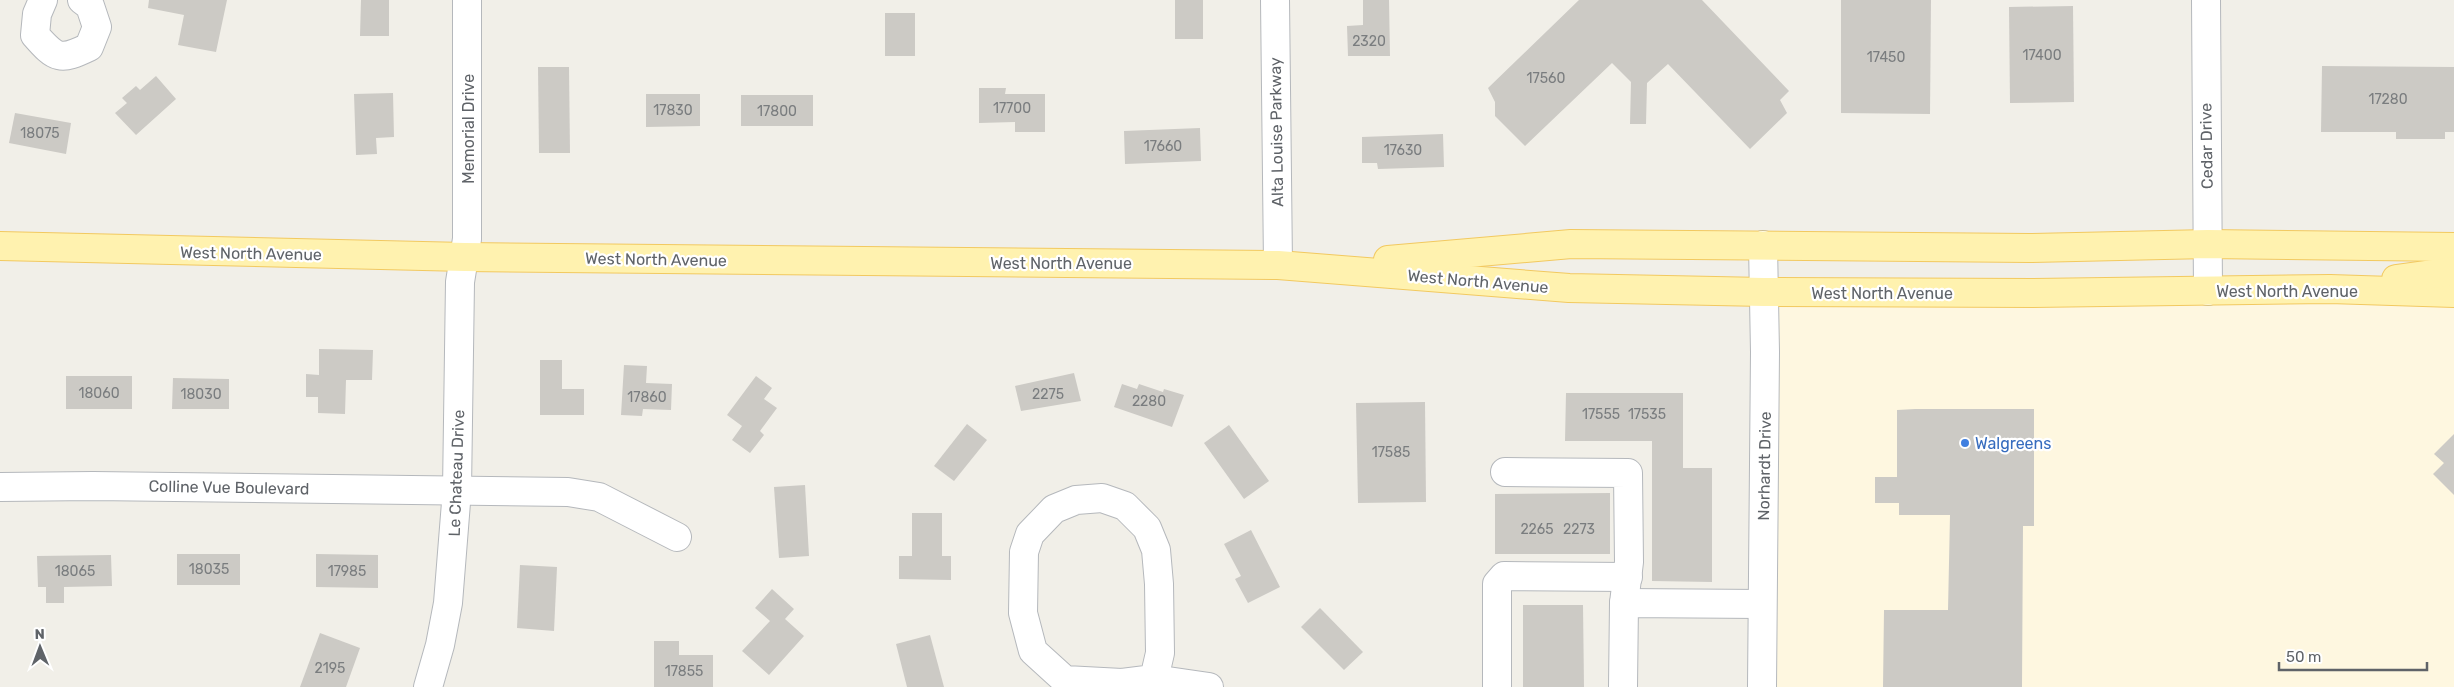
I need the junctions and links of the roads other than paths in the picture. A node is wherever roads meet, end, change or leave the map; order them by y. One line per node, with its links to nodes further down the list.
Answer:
1 (43, 0): 2 (street)
2 (82, 0)
3 (467, 0): 10 (street, Memorial Drive)
4 (1274, 0): 11 (street, Alta Louise Parkway)
5 (2206, 0): 6 (street, Cedar Drive)
6 (2208, 244): 7 (main road, West North Avenue); 9 (main road, West North Avenue); 15 (street, Cedar Drive)
7 (1763, 245): 12 (main road, West North Avenue); 16 (street, Norhardt Drive)
8 (0, 246): 10 (main road, West North Avenue)
9 (2454, 247)
10 (465, 257): 11 (main road, West North Avenue); 20 (street, Le Chateau Drive)
11 (1278, 265): 12 (main road, West North Avenue)
12 (1312, 266): 16 (main road, West North Avenue)
13 (2454, 271): 14 (main road)
14 (2330, 289): 15 (main road, West North Avenue); 17 (main road, West North Avenue)
15 (2208, 291): 16 (main road, West North Avenue)
16 (1764, 292): 23 (street, Norhardt Drive)
17 (2454, 292)
18 (1505, 472): 22 (street)
19 (0, 487): 20 (street, Colline Vue Boulevard)
20 (457, 490): 21 (street, Colline Vue Boulevard); 25 (street, Le Chateau Drive)
21 (677, 537)
22 (1626, 590): 23 (street); 27 (street); 28 (street)
23 (1762, 604): 29 (street, Norhardt Drive)
24 (1154, 679): 24 (street); 26 (street)
25 (428, 687)
26 (1209, 687)
27 (1497, 687)
28 (1623, 687)
29 (1762, 687)

